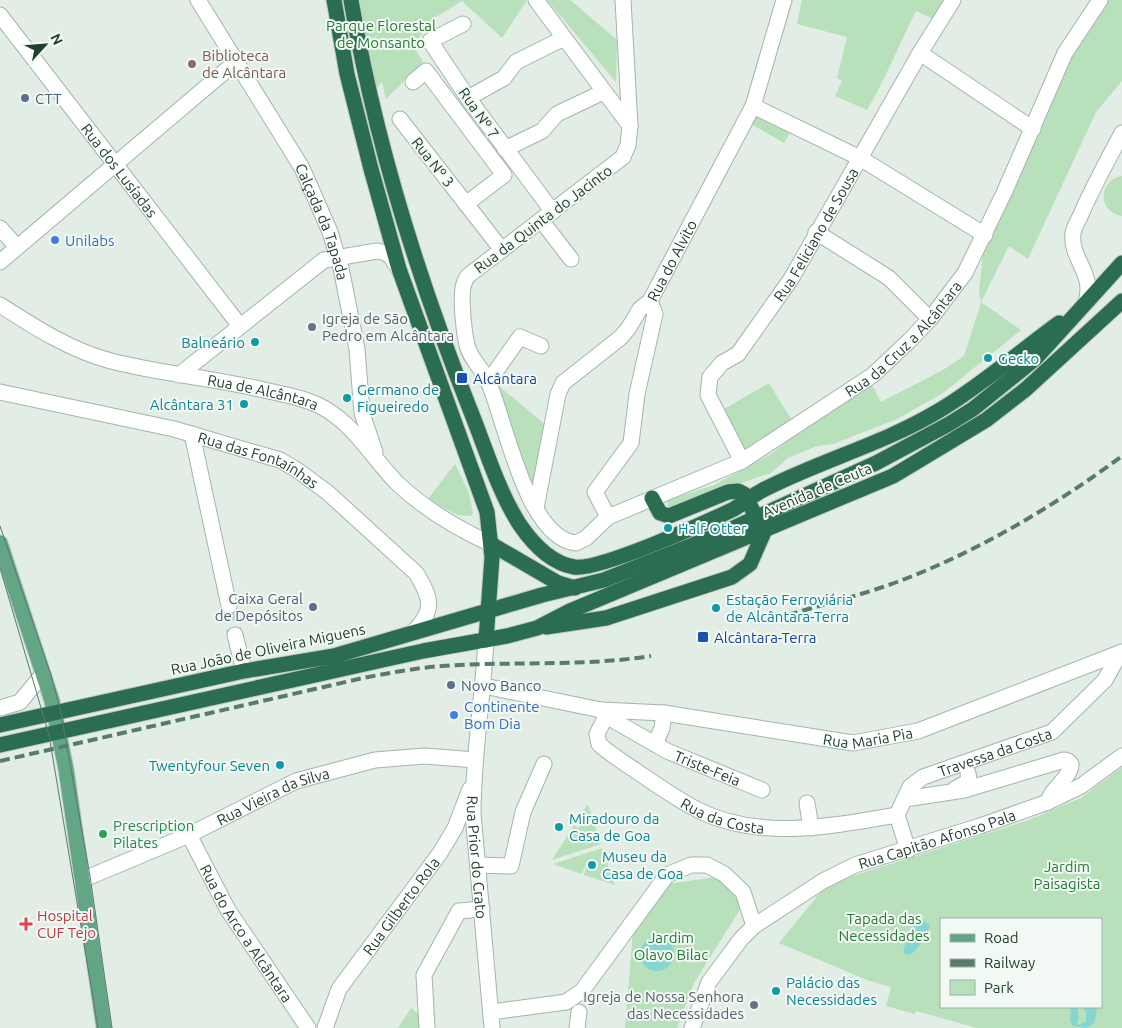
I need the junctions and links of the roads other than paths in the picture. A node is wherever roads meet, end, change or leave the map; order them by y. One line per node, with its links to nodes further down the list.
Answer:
1 (198, 0): 13 (street, Calçada da Tapada)
2 (334, 0): 36 (highway)
3 (351, 0): 54 (highway)
4 (536, 0): 11 (street)
5 (623, 0): 19 (street, Rua da Quinta do Jacinto)
6 (784, 0): 17 (street, Rua do Alvito)
7 (953, 0): 12 (street, Rua Feliciano de Sousa)
8 (1099, 3): 20 (street, Rua da Cruz a Alcântara)
9 (0, 15): 24 (street, Rua dos Lusíadas)
10 (463, 24): 16 (street, Rua Nº 7)
11 (564, 38): 15 (street); 16 (street)
12 (920, 53): 20 (street); 23 (street, Rua Feliciano de Sousa)
13 (237, 61): 24 (street); 32 (street, Calçada da Tapada)
14 (413, 82): 25 (street)
15 (603, 92): 19 (street); 22 (street)
16 (468, 98): 22 (street, Rua Nº 7)
17 (753, 106): 23 (street); 37 (street, Rua do Alvito)
18 (400, 119): 25 (street, Rua Nº 3)
19 (630, 126): 26 (street, Rua da Quinta do Jacinto)
20 (1033, 129): 29 (street, Rua da Cruz a Alcântara)
21 (1122, 133): 39 (street)
22 (505, 149): 26 (street, Rua Nº 7)
23 (860, 158): 28 (street, Rua Feliciano de Sousa); 29 (street)
24 (114, 163): 30 (street); 42 (street, Rua dos Lusíadas)
25 (466, 204): 31 (street, Rua Nº 3)
26 (547, 216): 31 (street, Rua da Quinta do Jacinto); 33 (street, Rua Nº 7)
27 (0, 228): 30 (street)
28 (816, 232): 41 (street); 48 (street, Rua Feliciano de Sousa)
29 (985, 235): 41 (street, Rua da Cruz a Alcântara)
30 (17, 248): 34 (street)
31 (502, 250): 45 (street, Rua da Quinta do Jacinto)
32 (339, 258): 36 (street); 42 (street); 49 (street, Calçada da Tapada)
33 (570, 259)
34 (0, 262)
35 (1122, 263): 39 (highway, Avenida de Ceuta)
36 (399, 269): 61 (highway)
37 (650, 301): 53 (street, Rua do Alvito); 56 (street)
38 (1122, 301): 58 (highway, Avenida de Ceuta)
39 (1086, 303): 52 (highway); 55 (highway, Avenida de Ceuta)
40 (0, 305): 44 (street, Rua de Alcântara)
41 (930, 319): 48 (street, Rua da Cruz a Alcântara)
42 (240, 326): 44 (street)
43 (541, 346): 45 (street)
44 (179, 375): 49 (street, Rua de Alcântara)
45 (488, 382): 53 (street, Rua da Quinta do Jacinto)
46 (0, 392): 47 (street, Rua das Fontaínhas)
47 (192, 434): 63 (street); 66 (street, Rua das Fontaínhas)
48 (742, 461): 51 (street, Rua da Cruz a Alcântara)
49 (384, 467): 61 (street, Rua de Alcântara)
50 (720, 496): 51 (highway); 52 (highway); 54 (highway)
51 (652, 498): 56 (street, Rua da Cruz a Alcântara)
52 (748, 500): 54 (highway); 55 (highway)
53 (536, 508): 56 (street, Rua da Cruz a Alcântara)
54 (733, 509): 57 (highway)
55 (756, 516): 57 (highway, Avenida de Ceuta); 58 (highway)
56 (608, 517)
57 (740, 524): 59 (highway); 62 (highway, Avenida de Ceuta)
58 (764, 532): 59 (highway, Avenida de Ceuta); 65 (highway)
59 (746, 539): 65 (highway, Avenida de Ceuta)
60 (0, 543): 71 (main road)
61 (491, 544): 62 (highway); 64 (highway)
62 (575, 588): 64 (highway, Avenida de Ceuta)
63 (229, 606)
64 (488, 612): 66 (highway, Rua João de Oliveira Miguens); 68 (highway)
65 (537, 628): 68 (highway, Avenida de Ceuta)
66 (412, 633): 70 (highway, Rua João de Oliveira Miguens)
67 (235, 635): 70 (street)
68 (486, 640): 72 (street, Rua Prior do Crato); 78 (highway)
69 (1121, 652): 75 (street, Rua Maria Pia); 88 (street, Travessa da Costa)
70 (244, 671): 76 (highway, Rua João de Oliveira Miguens)
71 (43, 674): 73 (street); 76 (main road)
72 (484, 686): 74 (street); 82 (street, Rua Prior do Crato)
73 (0, 708)
74 (603, 713): 75 (street, Rua Maria Pia); 79 (street, Triste-Feia); 92 (street, Rua da Costa)
75 (664, 713): 79 (street)
76 (54, 714): 77 (highway, Rua João de Oliveira Miguens); 78 (main road)
77 (0, 725)
78 (58, 733): 80 (highway); 96 (main road)
79 (655, 744): 86 (street, Triste-Feia)
80 (0, 745)
81 (1122, 756): 89 (street, Rua Capitão Afonso Pala)
82 (475, 760): 85 (street, Rua Prior do Crato); 93 (street, Rua Vieira da Silva)
83 (544, 764): 95 (street)
84 (968, 773): 87 (street)
85 (473, 780): 95 (street, Rua Prior do Crato); 103 (street, Rua Gilberto Rola)
86 (762, 790)
87 (949, 792): 88 (street); 89 (street)
88 (905, 799): 91 (street)
89 (1048, 802): 94 (street, Rua Capitão Afonso Pala)
90 (807, 803): 92 (street)
91 (897, 815): 92 (street, Rua da Costa); 94 (street)
92 (811, 828)
93 (190, 836): 96 (street, Rua Vieira da Silva); 102 (street, Rua do Arco a Alcântara)
94 (908, 850): 98 (street, Rua Capitão Afonso Pala)
95 (478, 865): 97 (street, Rua Prior do Crato)
96 (82, 880): 101 (main road)
97 (482, 909): 99 (street, Rua Prior do Crato); 104 (street)
98 (754, 926): 99 (street); 107 (street, Rua Capitão Afonso Pala)
99 (490, 1012): 105 (street, Rua Prior do Crato)
100 (579, 1012): 106 (street)
101 (104, 1028)
102 (308, 1028)
103 (325, 1028)
104 (427, 1028)
105 (492, 1028)
106 (576, 1028)
107 (692, 1028)

